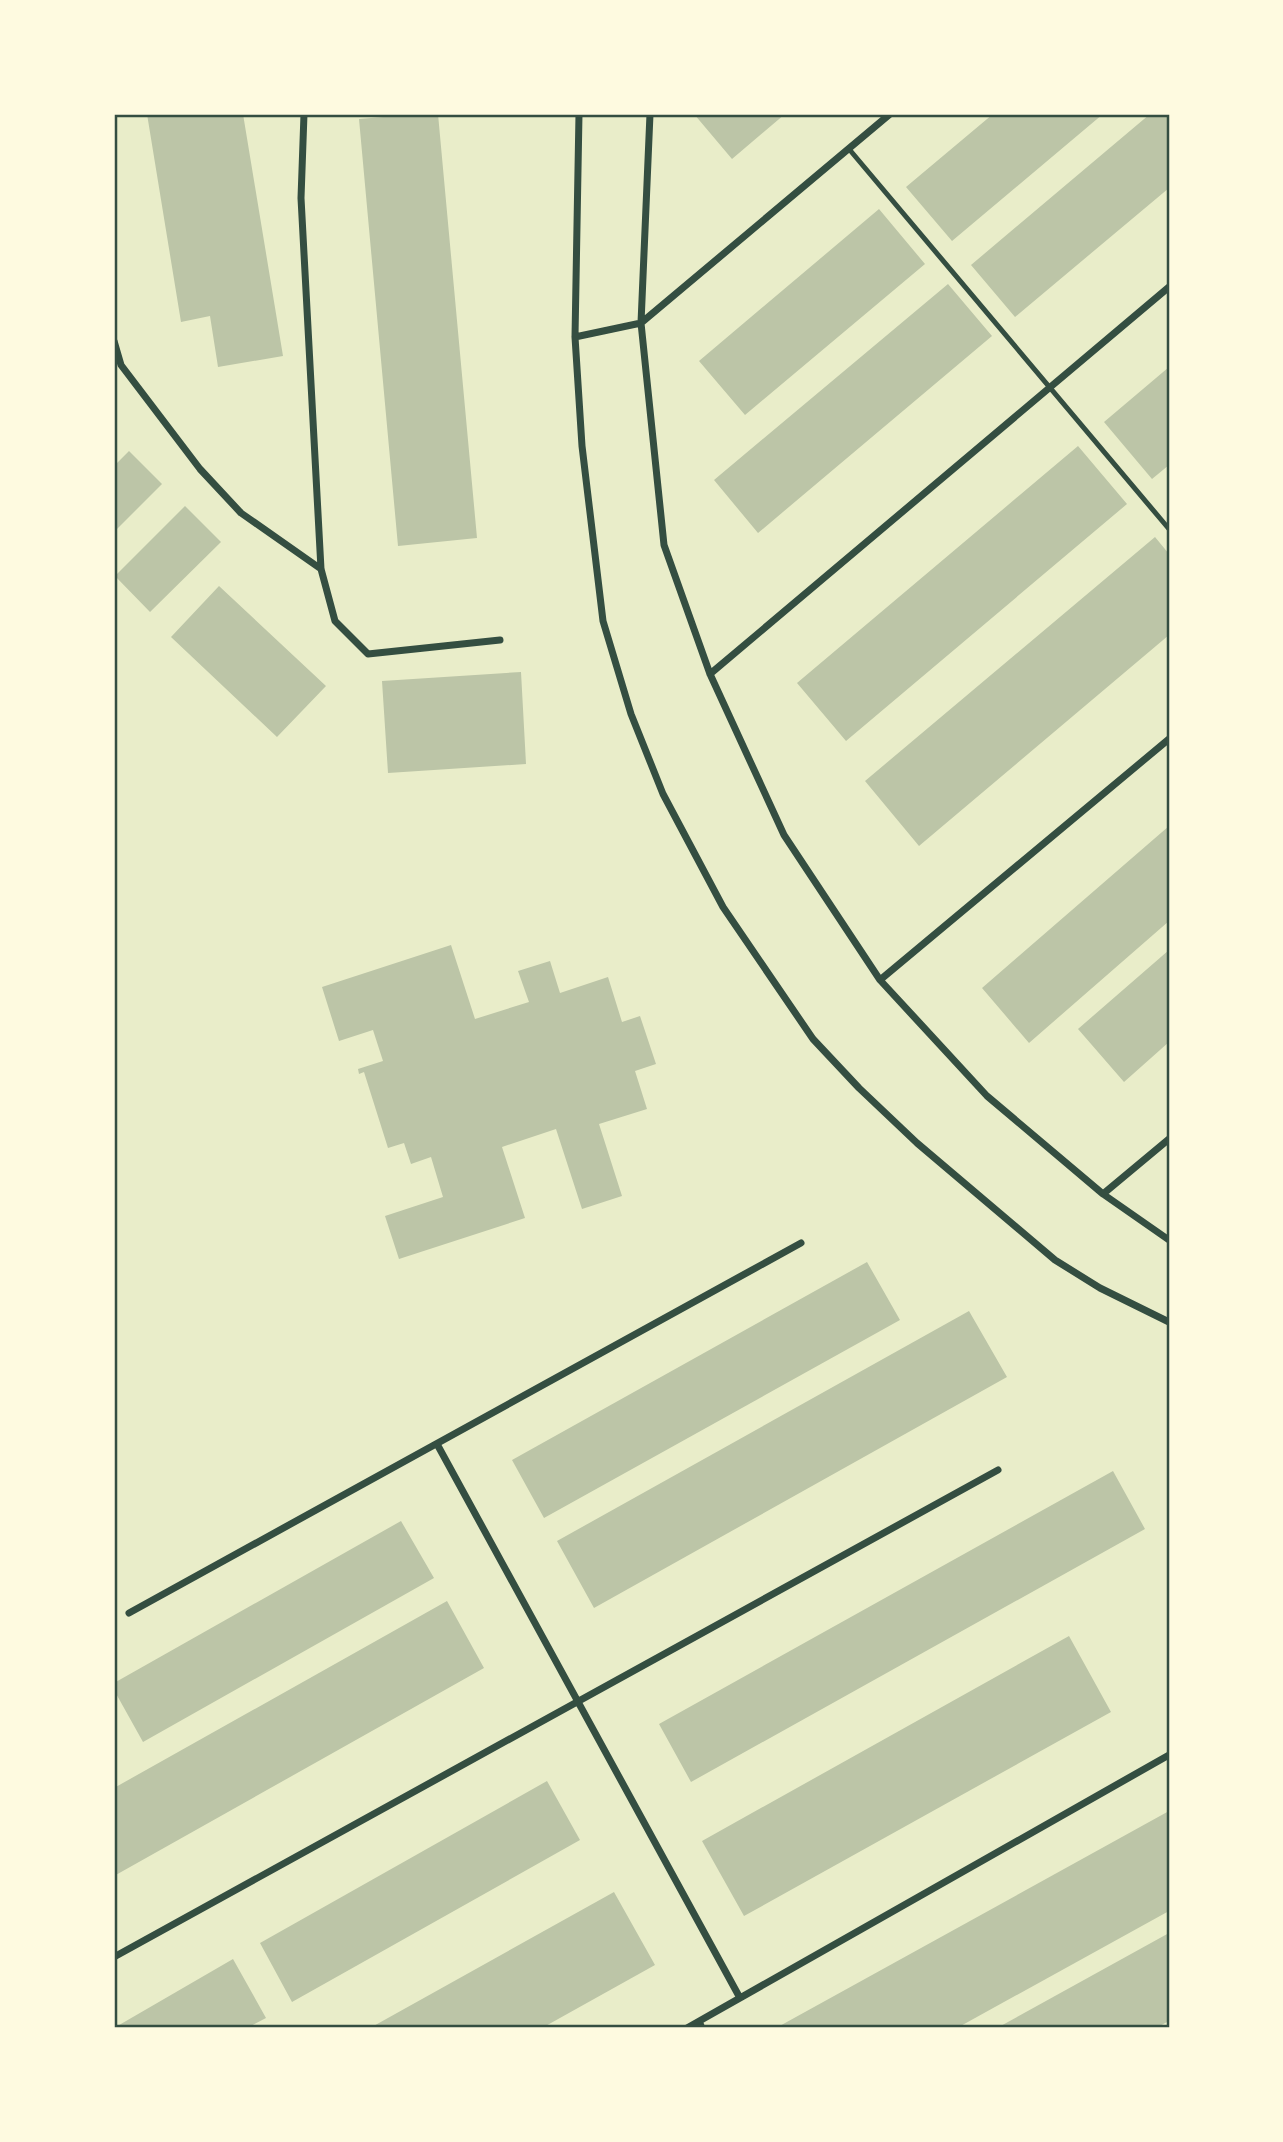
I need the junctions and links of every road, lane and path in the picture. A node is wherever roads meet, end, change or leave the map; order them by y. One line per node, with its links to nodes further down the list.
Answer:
1 (304, 114): 12 (street)
2 (579, 114): 8 (street)
3 (650, 114): 7 (street)
4 (890, 114): 5 (street)
5 (849, 149): 7 (street); 10 (lane)
6 (1169, 287): 10 (street)
7 (641, 323): 8 (street); 14 (street)
8 (575, 337): 21 (street)
9 (114, 341): 12 (street)
10 (1050, 387): 11 (lane); 14 (street)
11 (1169, 529)
12 (321, 569): 13 (street)
13 (500, 640)
14 (710, 674): 16 (street)
15 (1169, 739): 16 (street)
16 (880, 980): 18 (street)
17 (1169, 1139): 18 (street)
18 (1103, 1194): 19 (street)
19 (1169, 1240)
20 (801, 1243): 22 (street)
21 (1169, 1322)
22 (437, 1444): 24 (street); 25 (street)
23 (998, 1470): 25 (street)
24 (129, 1613)
25 (578, 1702): 27 (street); 28 (street)
26 (1169, 1755): 28 (street)
27 (114, 1957)
28 (740, 1998): 29 (street)
29 (701, 2025): 30 (street)
30 (687, 2028)

